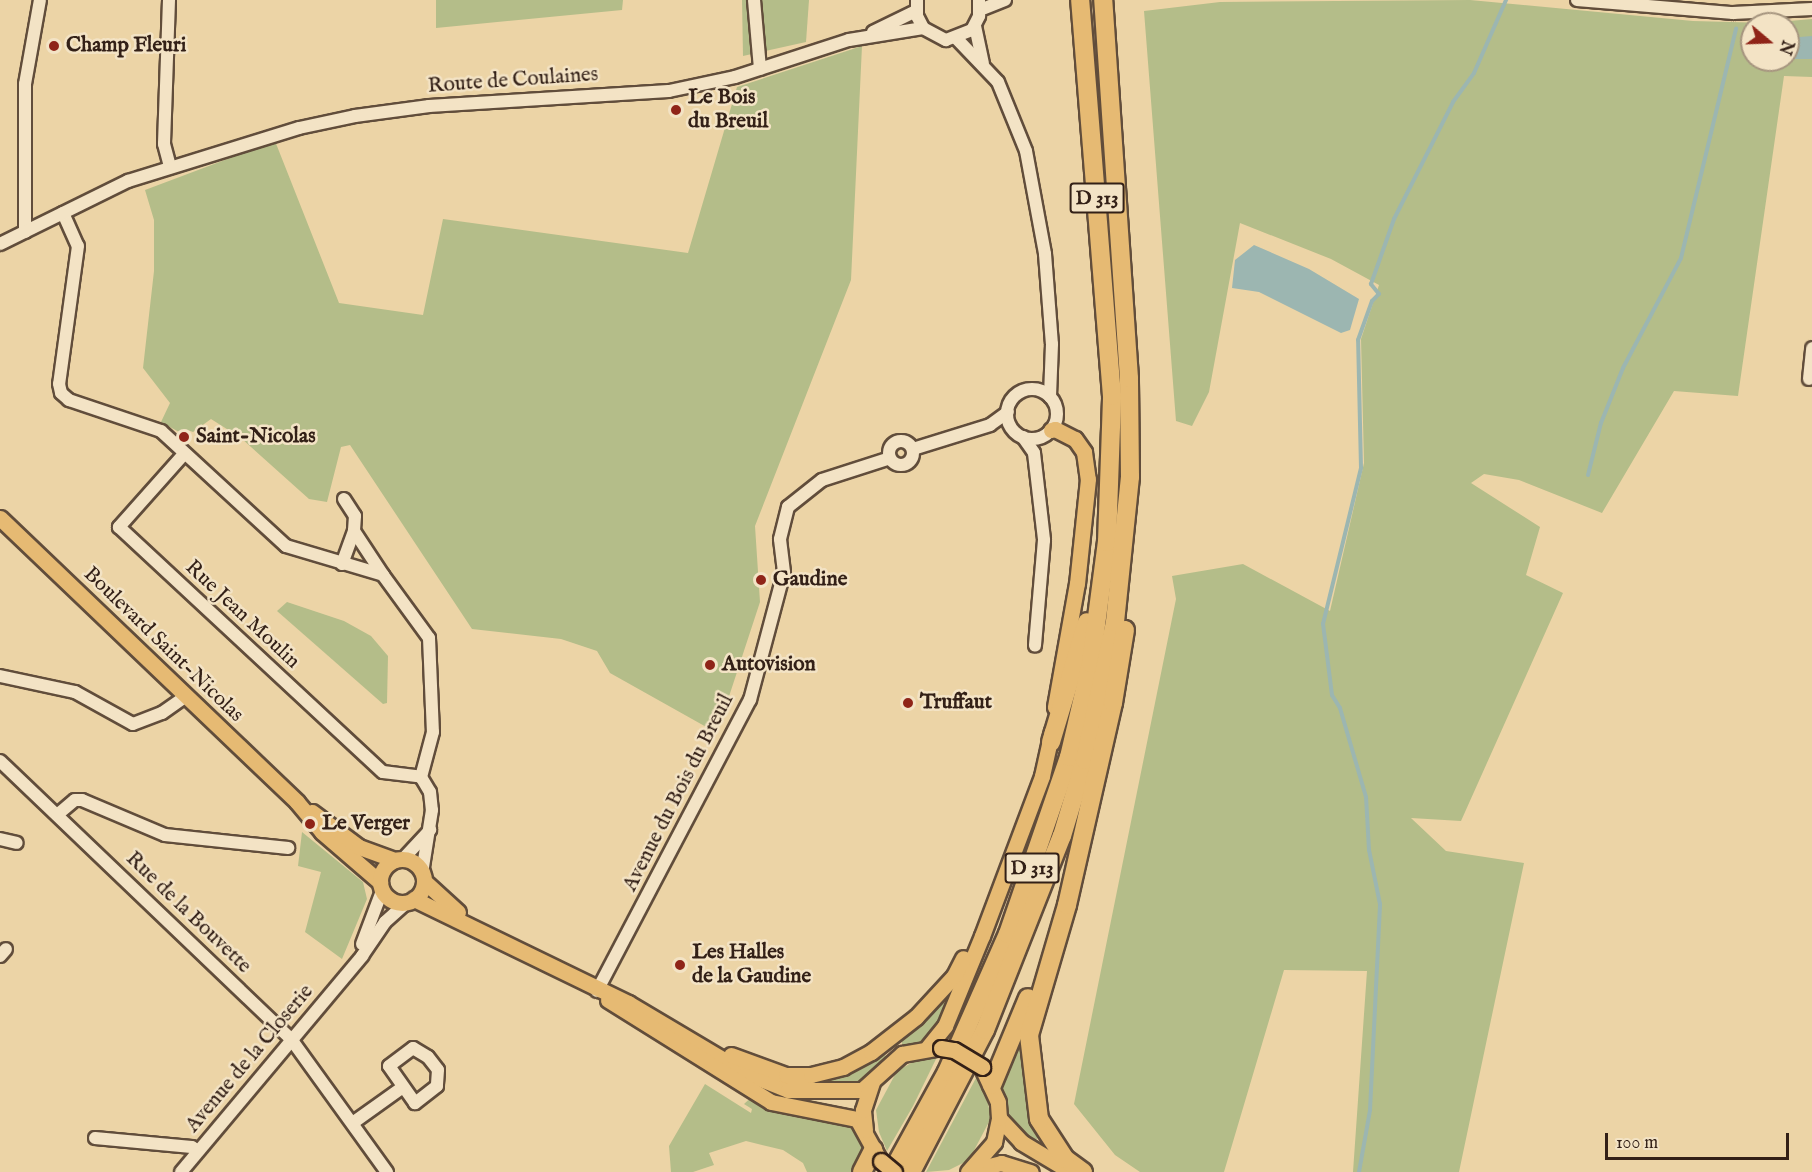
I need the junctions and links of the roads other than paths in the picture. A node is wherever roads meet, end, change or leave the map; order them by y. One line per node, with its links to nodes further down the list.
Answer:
1 (40, 0): 19 (street)
2 (169, 0): 17 (street)
3 (754, 0): 16 (street)
4 (1005, 0): 8 (street)
5 (1080, 0): 38 (highway, D 313)
6 (1103, 0): 38 (highway, D 313)
7 (1577, 0): 10 (street)
8 (980, 5): 11 (street)
9 (917, 6): 12 (street, Route de Coulaines); 13 (street, Route de Coulaines)
10 (1812, 9)
11 (975, 26): 14 (street); 15 (street)
12 (923, 28): 13 (street, Route de Coulaines); 14 (street)
13 (859, 39): 16 (street, Route de Coulaines)
14 (957, 39): 15 (street)
15 (983, 63): 22 (street)
16 (760, 69): 17 (street, Route de Coulaines)
17 (170, 167): 18 (street, Route de Coulaines)
18 (63, 213): 19 (street, Route de Coulaines); 33 (street)
19 (25, 232): 20 (street, Route de Coulaines)
20 (0, 244)
21 (1812, 348): 23 (street)
22 (1049, 374): 24 (street); 25 (street)
23 (1809, 379)
24 (1032, 389): 25 (street); 26 (street)
25 (1050, 397): 29 (street)
26 (1008, 412): 27 (street); 28 (street)
27 (990, 425): 28 (street); 31 (street)
28 (1012, 428): 30 (street)
29 (1046, 433): 30 (street); 32 (street); 44 (main road)
30 (1023, 437): 32 (street)
31 (913, 449): 34 (street); 34 (street)
32 (1034, 453): 41 (street)
33 (184, 454): 39 (street); 46 (street, Rue Jean Moulin)
34 (890, 458): 61 (street, Avenue du Bois du Breuil)
35 (344, 499): 37 (street)
36 (2, 524): 43 (main road, Boulevard Saint-Nicolas)
37 (354, 531): 39 (street); 40 (street)
38 (1116, 543): 44 (highway); 58 (highway); 73 (highway, D 313); 78 (highway, D 313)
39 (342, 564): 40 (street)
40 (383, 575): 46 (street)
41 (1035, 646)
42 (0, 676): 43 (street)
43 (185, 697): 47 (main road, Boulevard Saint-Nicolas)
44 (1051, 742): 59 (main road)
45 (0, 761): 48 (street, Rue de la Bouvette)
46 (421, 777): 49 (street)
47 (297, 802): 53 (main road, Boulevard Saint-Nicolas); 55 (main road, Boulevard Saint-Nicolas)
48 (57, 815): 52 (street); 63 (street, Rue de la Bouvette)
49 (430, 830): 53 (street); 54 (street)
50 (0, 839): 51 (street)
51 (17, 843)
52 (288, 848)
53 (399, 859): 54 (main road); 55 (main road)
54 (423, 877): 56 (main road); 57 (main road)
55 (381, 886): 56 (main road); 60 (street, Avenue de la Closerie)
56 (411, 901): 57 (main road); 60 (street, Avenue de la Closerie)
57 (477, 927): 61 (main road)
58 (1060, 927): 66 (highway); 81 (highway)
59 (982, 936): 62 (main road); 64 (main road)
60 (349, 972): 63 (street, Avenue de la Closerie)
61 (597, 991): 62 (main road); 70 (main road)
62 (665, 1025): 65 (main road)
63 (291, 1039): 69 (street, Rue de la Bouvette); 72 (street, Avenue de la Closerie)
64 (935, 1048): 65 (main road); 66 (main road, bridge)
65 (872, 1082): 70 (main road)
66 (992, 1085): 68 (main road)
67 (403, 1087): 67 (street); 69 (street)
68 (999, 1118): 74 (main road); 80 (main road)
69 (354, 1122): 76 (street, Rue de la Bouvette)
70 (865, 1131): 73 (main road)
71 (95, 1137): 72 (street)
72 (198, 1151): 75 (street, Avenue de la Closerie)
73 (885, 1164): 77 (highway)
74 (971, 1171): 79 (main road)
75 (181, 1172)
76 (387, 1172)
77 (862, 1172)
78 (910, 1172)
79 (1031, 1172)
80 (1071, 1172)
81 (1083, 1172)

